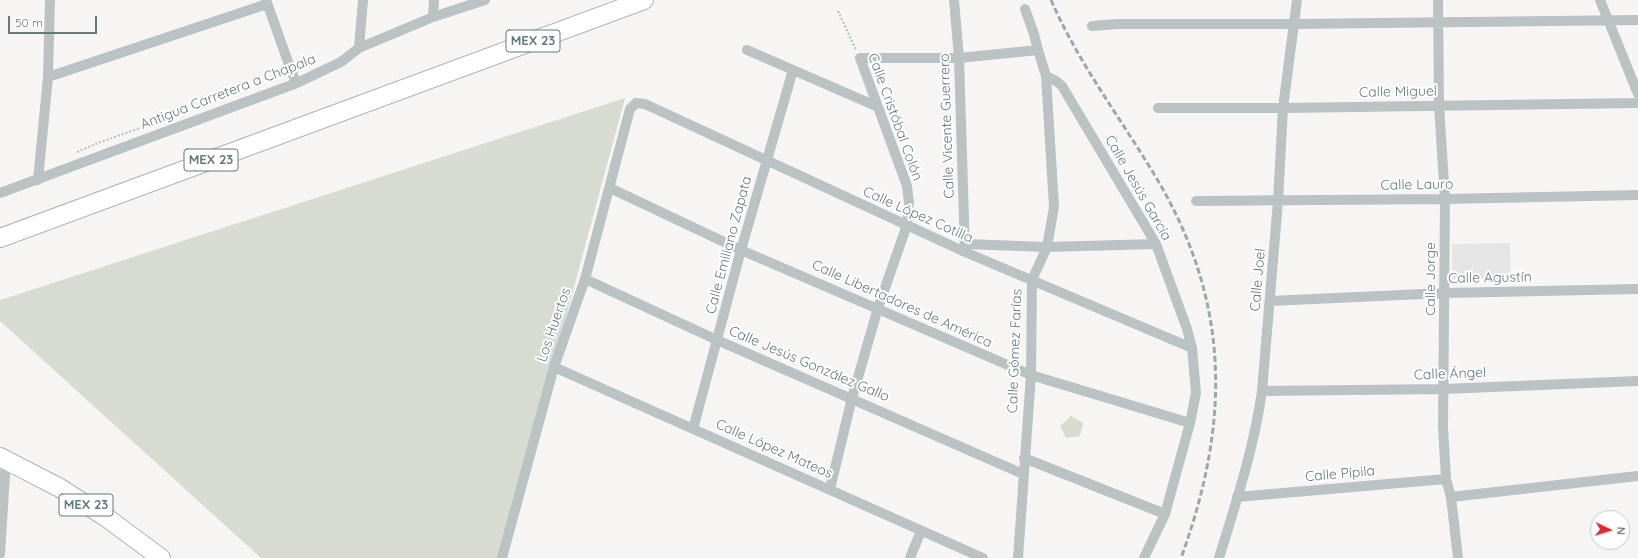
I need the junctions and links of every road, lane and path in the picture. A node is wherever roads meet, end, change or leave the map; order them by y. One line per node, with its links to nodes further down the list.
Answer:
1 (50, 0): 26 (street)
2 (363, 0): 19 (street)
3 (434, 0): 13 (street)
4 (485, 0): 13 (street, Antigua Carretera a Chapala)
5 (644, 0): 44 (highway, MEX 23)
6 (954, 0): 23 (street, Calle Vicente Guerrero)
7 (1297, 0): 17 (street, Calle Joel)
8 (1438, 0): 16 (street, Calle Jorge)
9 (1600, 0): 14 (street)
10 (266, 2): 26 (street); 27 (street)
11 (1025, 9): 21 (street, Calle Gómez Farías)
12 (838, 11): 22 (path, Calle Cristóbal Colón)
13 (433, 17): 19 (street, Antigua Carretera a Chapala)
14 (1608, 20): 15 (street); 16 (street); 28 (street)
15 (1638, 20)
16 (1437, 21): 17 (street); 31 (street, Calle Jorge)
17 (1294, 24): 18 (street); 34 (street, Calle Joel)
18 (1092, 26)
19 (359, 48): 27 (street, Antigua Carretera a Chapala)
20 (747, 50): 24 (street)
21 (1038, 50): 23 (street); 25 (street, Calle Gómez Farías)
22 (860, 58): 23 (street); 32 (street, Calle Cristóbal Colón)
23 (959, 58): 47 (street, Calle Vicente Guerrero)
24 (793, 70): 32 (street); 35 (street, Calle Emiliano Zapata)
25 (1046, 76): 45 (street, Calle Jesús García); 46 (street, Calle Gómez Farías)
26 (48, 77): 36 (street)
27 (297, 83): 36 (street, Antigua Carretera a Chapala)
28 (1638, 94)
29 (636, 103): 35 (street, Calle López Cotilla); 37 (street, Los Huertos)
30 (1638, 103): 31 (street, Calle Miguel)
31 (1439, 105): 34 (street, Calle Miguel); 40 (street, Calle Jorge)
32 (876, 106): 43 (street, Calle Cristóbal Colón)
33 (1158, 108): 34 (street, Calle Miguel)
34 (1283, 108): 42 (street, Calle Joel)
35 (767, 160): 43 (street, Calle López Cotilla); 48 (street, Calle Emiliano Zapata)
36 (38, 180): 38 (street, Antigua Carretera a Chapala)
37 (610, 188): 48 (street, Calle Libertadores de América); 49 (street, Los Huertos)
38 (0, 193)
39 (1638, 195): 40 (street, Calle Lauro)
40 (1445, 199): 42 (street, Calle Lauro); 52 (street, Calle Jorge)
41 (1196, 201): 42 (street, Calle Lauro)
42 (1278, 201): 53 (street, Calle Joel)
43 (907, 225): 47 (street, Calle López Cotilla); 54 (street, Calle Cristóbal Colón)
44 (0, 238)
45 (1156, 244): 46 (street); 56 (street, Calle Jesús García)
46 (1047, 247): 47 (street); 50 (street, Calle Gómez Farías)
47 (965, 248): 50 (street, Calle López Cotilla)
48 (741, 250): 54 (street, Calle Libertadores de América); 55 (street, Calle Emiliano Zapata)
49 (585, 279): 55 (street, Calle Jesús González Gallo); 57 (street, Los Huertos)
50 (1032, 280): 56 (street, Calle López Cotilla); 58 (street, Calle Gómez Farías)
51 (1638, 289): 52 (street, Calle Agustín)
52 (1445, 293): 53 (street, Calle Agustín); 60 (street, Calle Jorge)
53 (1270, 301): 61 (street, Calle Joel)
54 (878, 308): 58 (street, Calle Libertadores de América); 62 (street, Calle Cristóbal Colón)
55 (717, 340): 62 (street, Calle Jesús González Gallo); 64 (street, Calle Emiliano Zapata)
56 (1192, 348): 63 (street, Calle Jesús García)
57 (554, 367): 64 (street, Calle López Mateos); 77 (street, Los Huertos)
58 (1031, 376): 63 (street, Calle Libertadores de América); 66 (street, Calle Gómez Farías)
59 (1638, 381): 60 (street, Calle Ángel)
60 (1444, 389): 61 (street, Calle Ángel); 69 (street, Calle Jorge)
61 (1262, 390): 71 (street, Calle Joel)
62 (852, 398): 67 (street, Calle Jesús González Gallo); 70 (street, Calle Cristóbal Colón)
63 (1190, 423): 73 (street, Calle Jesús García)
64 (692, 429): 70 (street, Calle López Mateos)
65 (2, 457): 75 (street); 76 (highway, MEX 23)
66 (1024, 458): 67 (street, Calle Gómez Farías); 73 (street)
67 (1023, 474): 80 (street, Calle Gómez Farías)
68 (1638, 476): 72 (street)
69 (1446, 479): 71 (street, Calle Pípila); 72 (street, Calle Jorge)
70 (830, 489): 74 (street, Calle López Mateos)
71 (1237, 497): 82 (street, Calle Joel)
72 (1451, 497): 83 (street, Calle Jorge)
73 (1164, 514): 81 (street, Calle Jesús García)
74 (921, 531): 78 (street); 79 (street, Calle López Mateos)
75 (0, 554)
76 (161, 558)
77 (502, 558)
78 (910, 558)
79 (983, 558)
80 (1018, 558)
81 (1144, 558)
82 (1219, 558)
83 (1458, 558)

